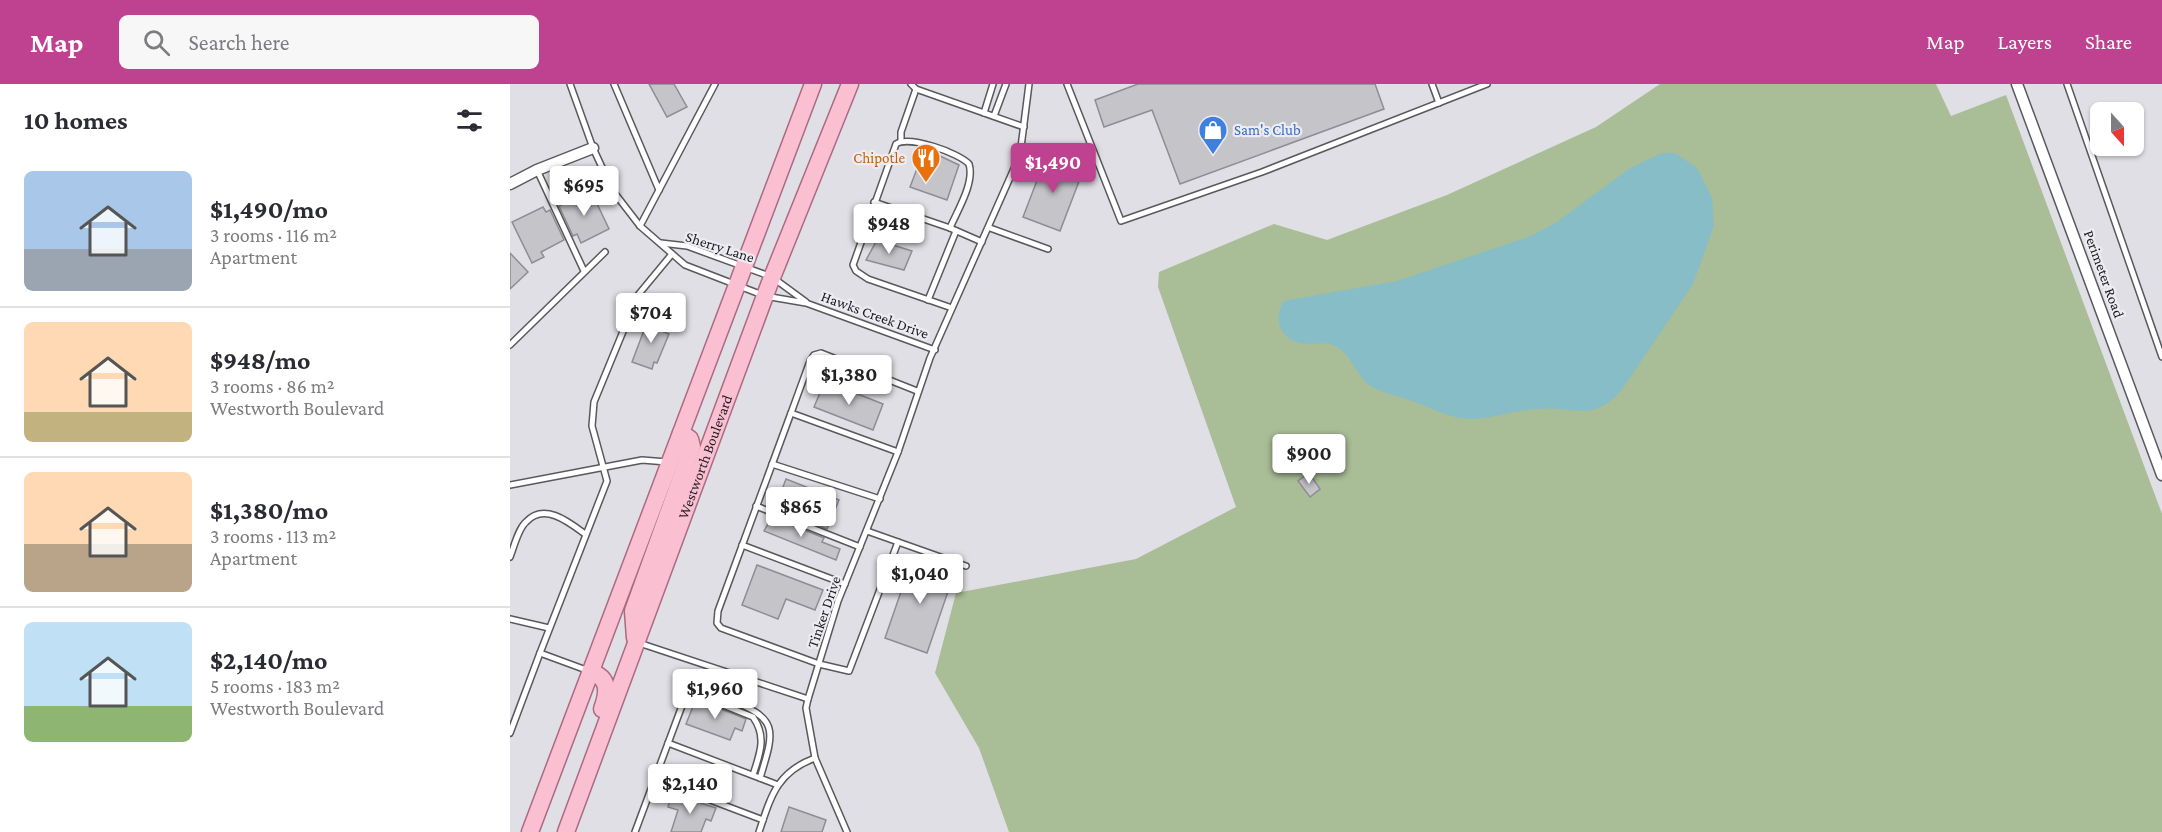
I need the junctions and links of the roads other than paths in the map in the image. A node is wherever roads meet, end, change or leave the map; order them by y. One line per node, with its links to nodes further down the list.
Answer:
1 (570, 84): 23 (lane, Sherry Lane)
2 (614, 84): 26 (lane)
3 (715, 84): 26 (lane)
4 (813, 84): 36 (main road, Westworth Boulevard)
5 (850, 84): 38 (main road, Westworth Boulevard)
6 (911, 84): 16 (lane)
7 (993, 84): 19 (lane)
8 (1006, 84): 20 (lane)
9 (1029, 84): 21 (lane, Tinker Drive)
10 (1067, 84): 18 (lane)
11 (1432, 84): 18 (lane)
12 (1465, 84): 17 (lane)
13 (1487, 84): 17 (lane)
14 (2017, 84): 54 (street, Perimeter Road)
15 (2067, 84): 46 (lane)
16 (916, 89): 19 (lane); 22 (lane)
17 (1468, 91): 18 (lane)
18 (1439, 103)
19 (984, 113): 20 (lane)
20 (994, 117): 21 (lane)
21 (1024, 127): 29 (lane, Tinker Drive)
22 (904, 140): 27 (lane); 30 (lane)
23 (593, 148): 24 (street); 28 (lane, Sherry Lane)
24 (537, 170): 25 (street); 37 (lane)
25 (510, 184)
26 (659, 190): 28 (lane)
27 (874, 202): 30 (lane); 41 (lane)
28 (640, 226): 32 (lane, Sherry Lane)
29 (990, 228): 31 (lane, Tinker Drive); 33 (lane)
30 (953, 230): 31 (lane); 41 (lane)
31 (982, 242): 43 (lane, Tinker Drive)
32 (660, 243): 35 (lane, Sherry Lane); 36 (lane, Sherry Lane)
33 (1048, 249)
34 (605, 252): 37 (lane)
35 (672, 254): 39 (lane, Sherry Lane); 53 (lane)
36 (743, 266): 38 (lane, Sherry Lane); 39 (main road, Westworth Boulevard)
37 (584, 271): 44 (lane)
38 (772, 277): 40 (main road, Westworth Boulevard); 42 (lane, Hawks Creek Drive)
39 (736, 284): 40 (lane, Sherry Lane); 49 (main road, Westworth Boulevard)
40 (765, 296): 42 (lane, Hawks Creek Drive); 68 (main road, Westworth Boulevard)
41 (928, 300): 43 (lane)
42 (806, 303): 45 (lane, Hawks Creek Drive)
43 (952, 308): 45 (lane, Tinker Drive)
44 (510, 345)
45 (935, 350): 47 (lane, Tinker Drive)
46 (2162, 357)
47 (917, 391): 48 (lane); 50 (lane, Tinker Drive)
48 (791, 413): 50 (lane); 52 (lane)
49 (681, 433): 51 (main road, Westworth Boulevard); 68 (main road)
50 (898, 452): 56 (lane, Tinker Drive)
51 (669, 462): 53 (lane); 71 (main road, Westworth Boulevard)
52 (772, 464): 56 (lane); 57 (lane)
53 (605, 467): 55 (lane); 59 (lane)
54 (2162, 474)
55 (510, 486)
56 (880, 499): 58 (lane, Tinker Drive)
57 (756, 506): 61 (lane); 62 (lane)
58 (867, 531): 60 (lane); 62 (lane, Tinker Drive)
59 (585, 534): 63 (lane); 67 (lane)
60 (898, 542): 64 (lane); 70 (lane)
61 (742, 545): 65 (lane); 70 (lane)
62 (860, 547): 65 (lane, Tinker Drive)
63 (510, 557)
64 (966, 566)
65 (845, 584): 70 (lane, Tinker Drive)
66 (510, 619): 67 (lane)
67 (549, 628): 69 (lane)
68 (636, 642): 73 (lane); 82 (main road, Westworth Boulevard)
69 (540, 653): 71 (lane); 74 (lane)
70 (819, 664): 73 (lane, Tinker Drive)
71 (590, 672): 82 (main road); 83 (main road, Westworth Boulevard)
72 (686, 695): 75 (lane); 77 (lane); 79 (lane)
73 (808, 699): 76 (lane, Tinker Drive)
74 (510, 733)
75 (668, 743): 77 (lane); 78 (lane)
76 (815, 758): 80 (lane); 86 (lane, Tinker Drive)
77 (753, 775): 79 (lane)
78 (655, 778): 81 (lane); 84 (lane)
79 (760, 778): 80 (lane)
80 (778, 785): 81 (lane)
81 (763, 820): 85 (lane)
82 (567, 828)
83 (530, 832)
84 (635, 832)
85 (759, 832)
86 (847, 832)

